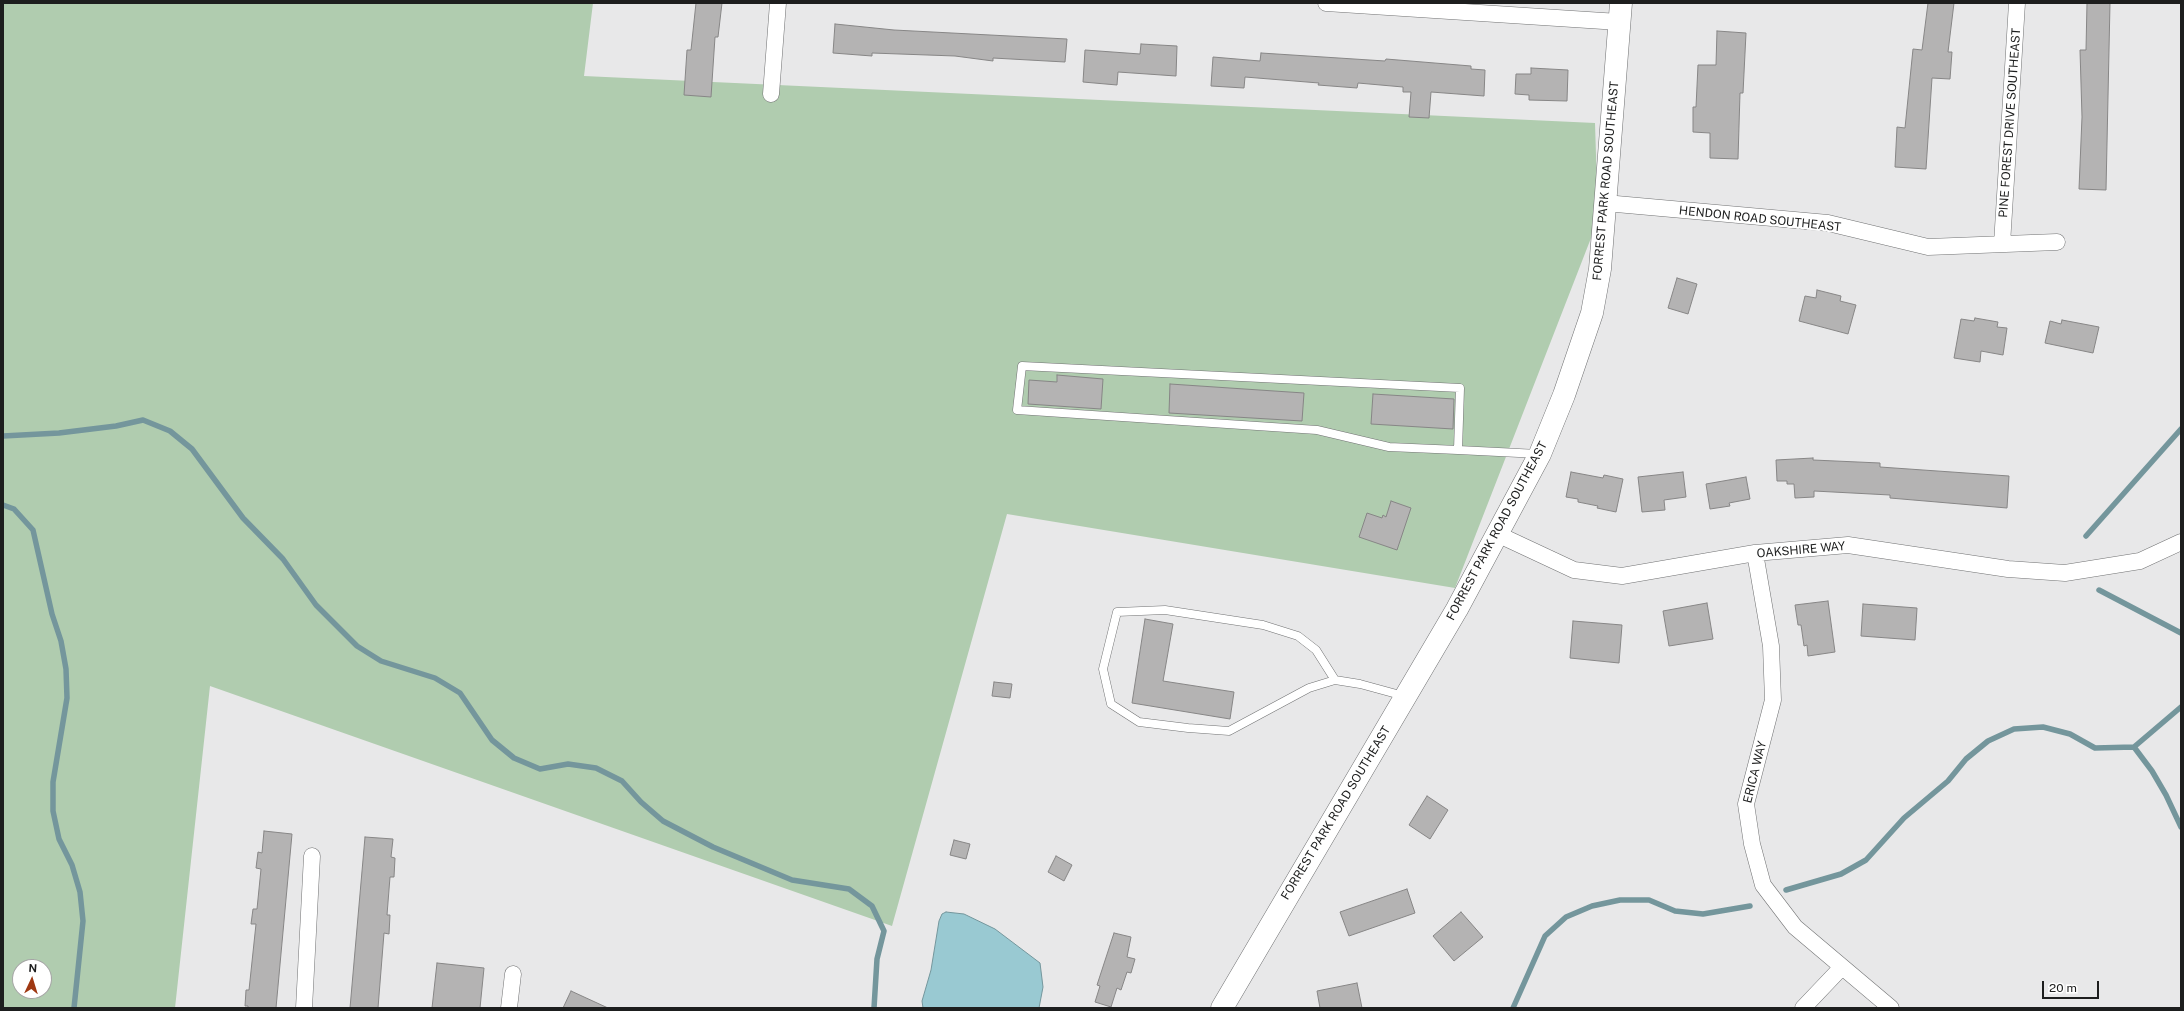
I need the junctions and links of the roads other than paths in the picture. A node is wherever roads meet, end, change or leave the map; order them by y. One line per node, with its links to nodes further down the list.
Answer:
1 (778, 3): 5 (street)
2 (1335, 3): 4 (street)
3 (2017, 3): 8 (street, PINE FOREST DRIVE SOUTHEAST)
4 (1620, 13): 6 (street, FORREST PARK ROAD SOUTHEAST)
5 (771, 94)
6 (1605, 203): 8 (street, HENDON ROAD SOUTHEAST); 10 (street, FORREST PARK ROAD SOUTHEAST)
7 (2058, 242): 8 (street, HENDON ROAD SOUTHEAST)
8 (2002, 244)
9 (1458, 450): 9 (lane); 10 (lane)
10 (1540, 454): 11 (street, FORREST PARK ROAD SOUTHEAST)
11 (1497, 534): 13 (street, OAKSHIRE WAY); 15 (street, FORREST PARK ROAD SOUTHEAST)
12 (2181, 542): 13 (street, OAKSHIRE WAY)
13 (1755, 553): 17 (street, ERICA WAY)
14 (1335, 680): 14 (lane); 15 (lane)
15 (1405, 697): 21 (street, FORREST PARK ROAD SOUTHEAST)
16 (312, 856): 19 (street)
17 (1842, 967): 22 (street); 23 (street, ERICA WAY)
18 (513, 974): 20 (street)
19 (304, 1008)
20 (509, 1008)
21 (1222, 1008)
22 (1803, 1008)
23 (1891, 1008)

